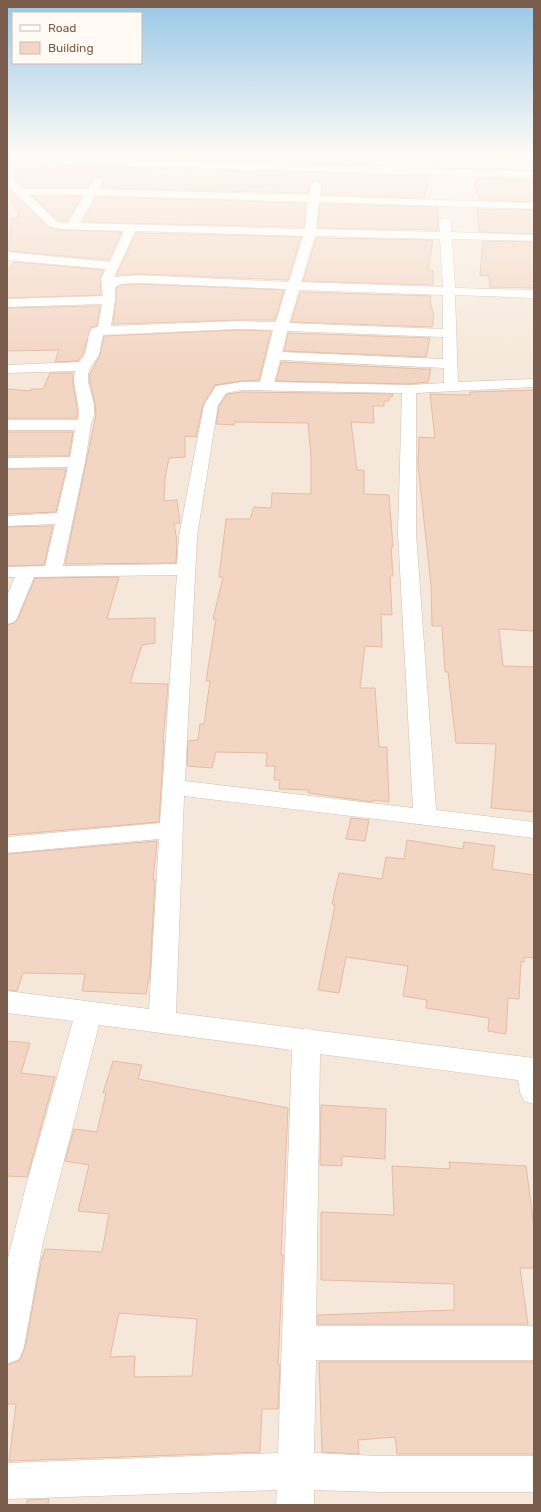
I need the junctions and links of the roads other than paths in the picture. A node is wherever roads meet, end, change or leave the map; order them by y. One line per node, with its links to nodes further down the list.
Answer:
1 (130, 224): 12 (street)
2 (54, 225): 7 (street)
3 (114, 225): 7 (street)
4 (143, 225): 8 (street)
5 (311, 225): 8 (street)
6 (446, 225): 9 (street)
7 (72, 226)
8 (310, 232): 9 (street); 13 (street)
9 (446, 235): 10 (street); 15 (street)
10 (534, 238)
11 (7, 256): 12 (street)
12 (114, 266): 14 (street)
13 (293, 285): 14 (street); 15 (street); 19 (street)
14 (109, 286): 17 (street)
15 (449, 291): 16 (street); 21 (street)
16 (534, 294)
17 (109, 300): 18 (street); 20 (street)
18 (7, 303)
19 (281, 327): 20 (street); 21 (street); 22 (street)
20 (104, 331): 24 (street)
21 (450, 333): 23 (street)
22 (273, 356): 23 (street); 27 (street)
23 (450, 364): 28 (street)
24 (83, 366): 25 (street); 31 (street)
25 (7, 370)
26 (534, 383): 28 (street)
27 (266, 386): 29 (street); 36 (street)
28 (450, 386): 29 (street)
29 (409, 389): 42 (street)
30 (7, 425): 31 (street)
31 (83, 425): 32 (street)
32 (77, 462): 33 (street); 34 (street)
33 (7, 463)
34 (65, 518): 35 (street); 38 (street)
35 (7, 521)
36 (186, 569): 38 (street); 41 (street)
37 (26, 571): 38 (street); 39 (street); 40 (street)
38 (53, 571)
39 (7, 572)
40 (7, 618)
41 (173, 786): 42 (street); 43 (street)
42 (425, 817): 44 (street)
43 (172, 830): 45 (street); 48 (street)
44 (534, 830)
45 (7, 845)
46 (7, 1002): 47 (street)
47 (89, 1012): 48 (street); 53 (street)
48 (162, 1021): 49 (street)
49 (306, 1040): 50 (street); 52 (street)
50 (533, 1077)
51 (534, 1342): 52 (street)
52 (299, 1343): 56 (street)
53 (7, 1347)
54 (534, 1474): 56 (street)
55 (7, 1481): 56 (street)
56 (295, 1488)

